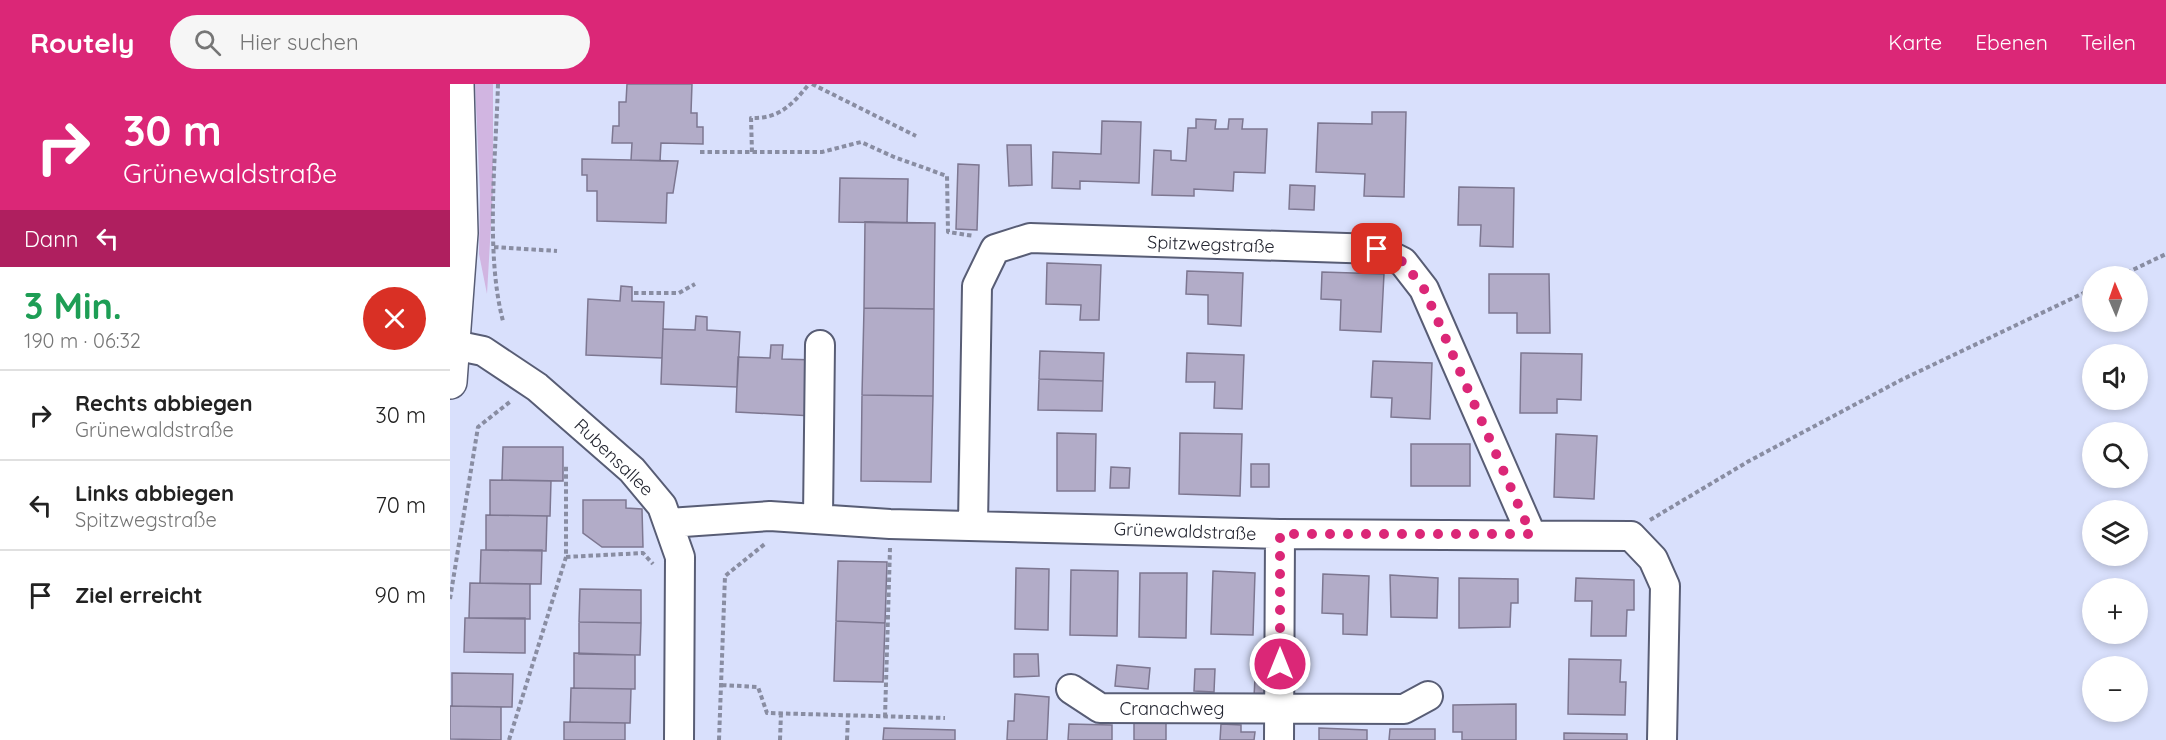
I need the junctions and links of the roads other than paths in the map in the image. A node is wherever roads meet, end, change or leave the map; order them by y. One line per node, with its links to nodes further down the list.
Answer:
1 (457, 84): 2 (main road)
2 (454, 345): 4 (main road); 6 (street, Rubensallee)
3 (820, 345): 5 (street)
4 (450, 382)
5 (818, 517): 6 (street, Grünewaldstraße); 7 (street, Grünewaldstraße)
6 (669, 523): 13 (street, Rubensallee)
7 (973, 524): 8 (street, Grünewaldstraße); 9 (street, Spitzwegstraße)
8 (1280, 534): 9 (street, Grünewaldstraße); 12 (street)
9 (1531, 534): 15 (street, Grünewaldstraße)
10 (1071, 689): 12 (street, Cranachweg)
11 (1428, 696): 12 (street, Cranachweg)
12 (1280, 707): 14 (street)
13 (679, 740)
14 (1279, 740)
15 (1662, 740)

